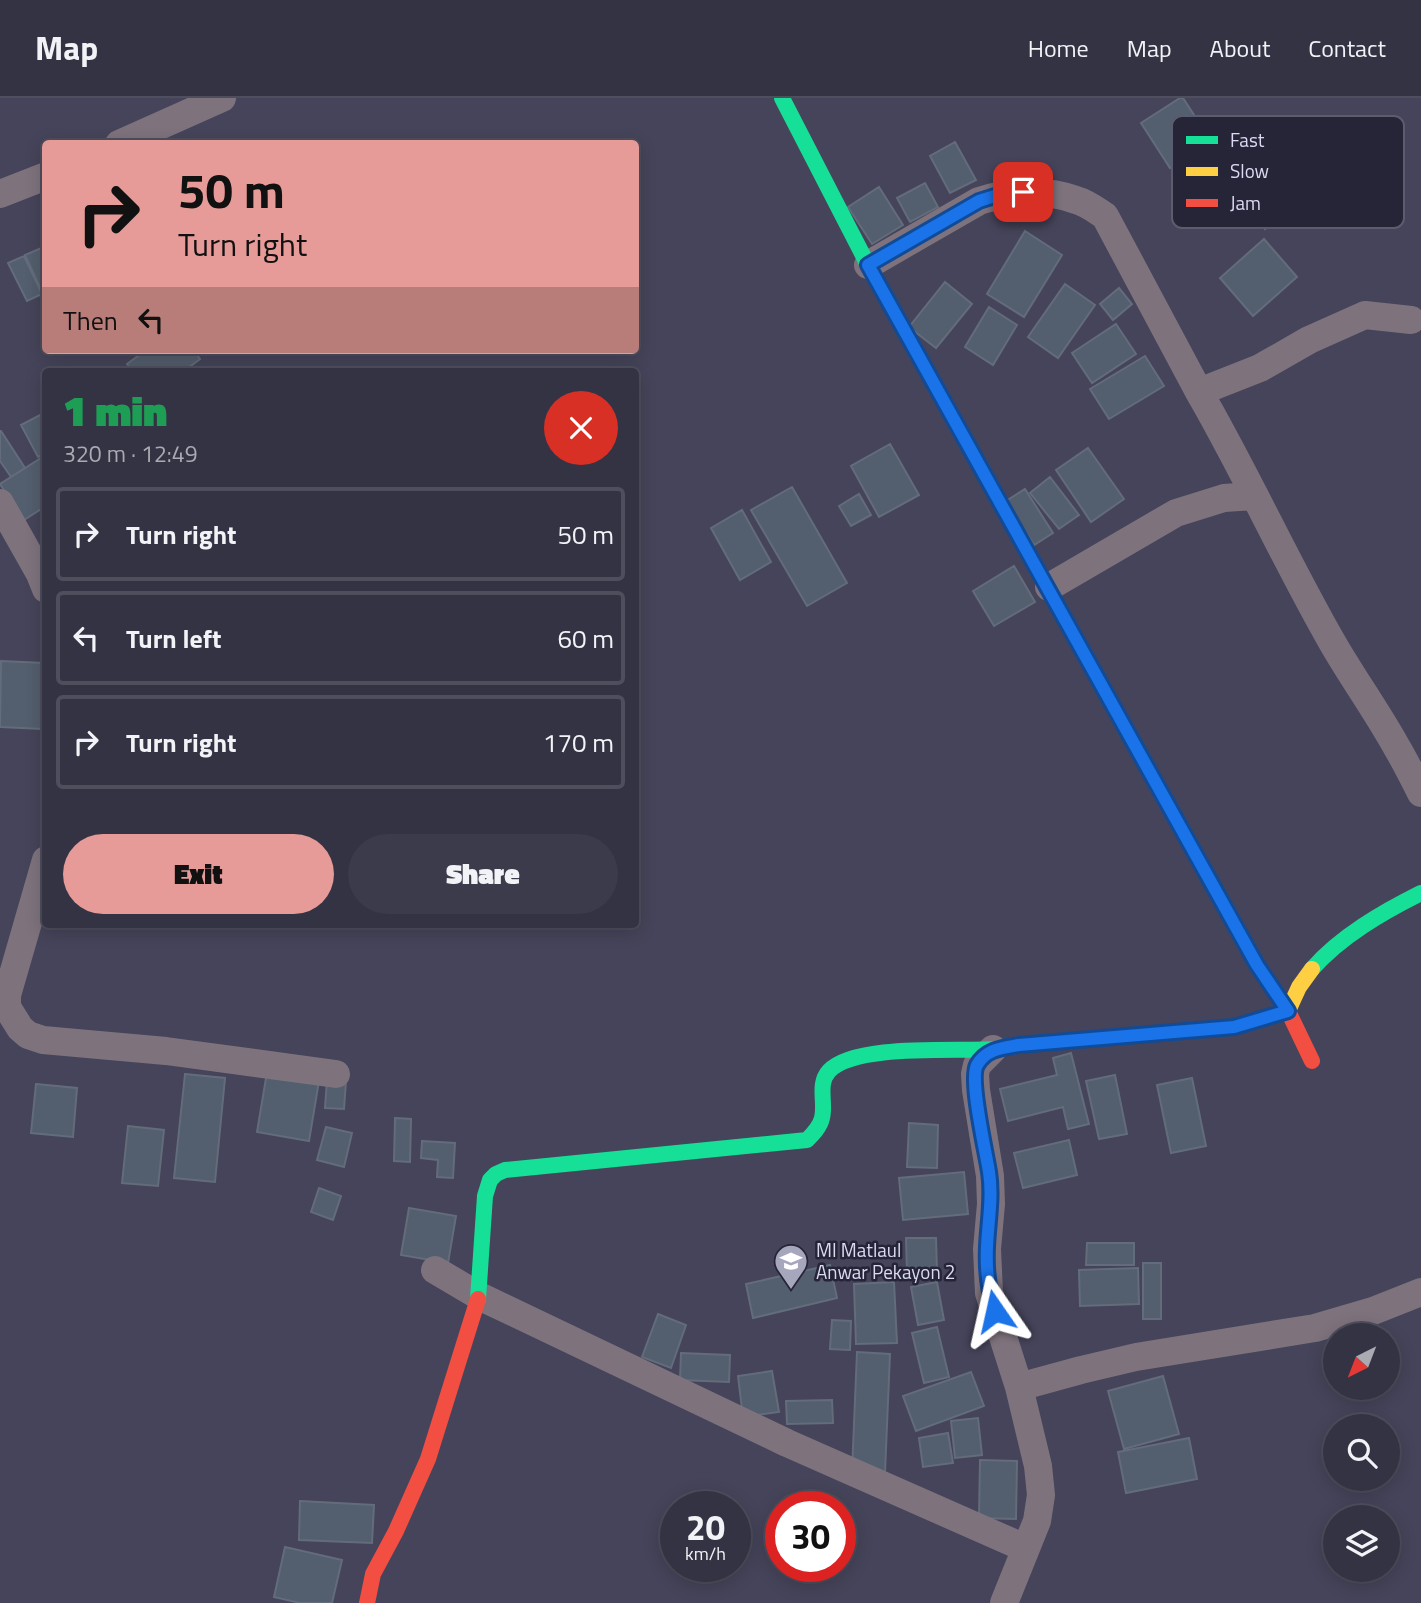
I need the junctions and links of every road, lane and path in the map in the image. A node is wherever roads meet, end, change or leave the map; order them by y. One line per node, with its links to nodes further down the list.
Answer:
1 (222, 98): 3 (street)
2 (782, 98): 6 (street)
3 (128, 140)
4 (42, 178): 5 (street)
5 (0, 194)
6 (868, 265): 8 (street); 12 (street)
7 (1411, 320): 8 (street)
8 (1199, 392): 9 (street)
9 (1254, 496): 12 (street); 13 (street)
10 (0, 503): 11 (street)
11 (42, 579)
12 (1049, 587): 16 (street)
13 (1421, 793)
14 (42, 874): 19 (street)
15 (1421, 893): 16 (street)
16 (1288, 1011): 17 (street); 18 (street)
17 (993, 1049): 22 (street); 23 (street)
18 (1312, 1061)
19 (336, 1074)
20 (435, 1270): 22 (street)
21 (1421, 1292): 23 (street)
22 (479, 1296): 24 (street); 25 (street)
23 (1019, 1387): 24 (street)
24 (1025, 1548): 26 (street)
25 (367, 1603)
26 (1004, 1603)

